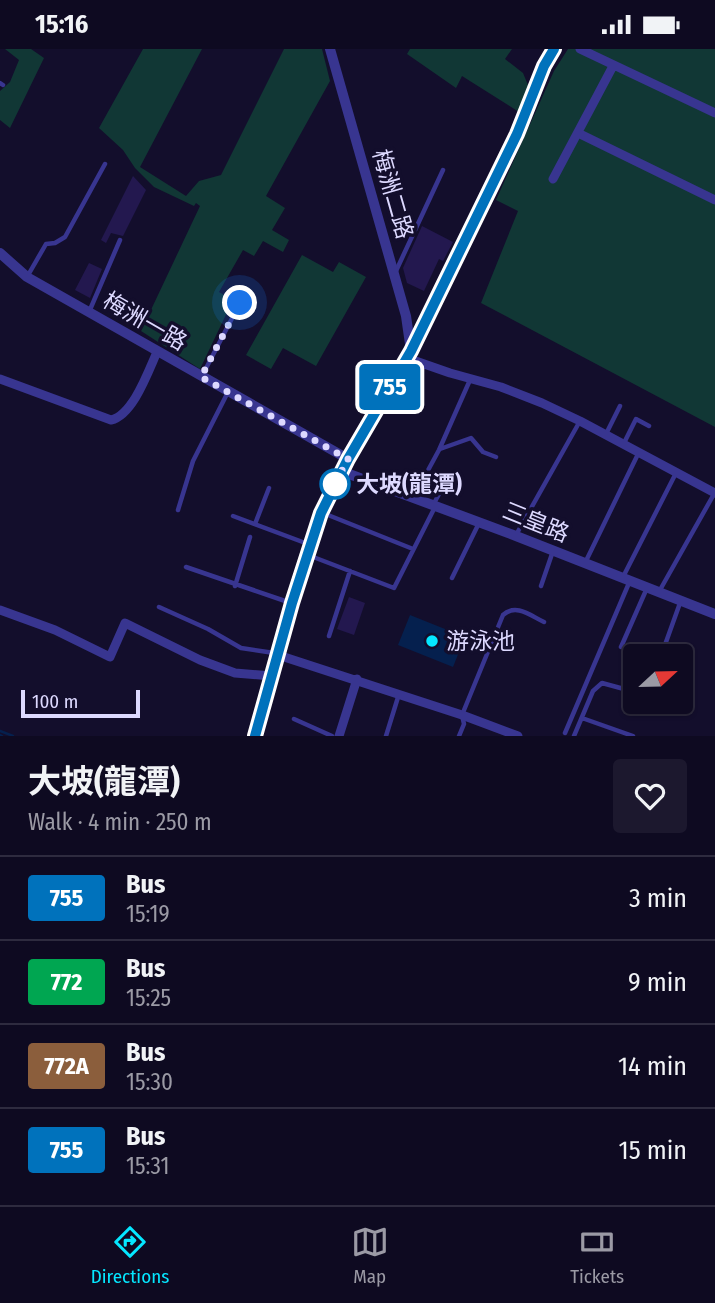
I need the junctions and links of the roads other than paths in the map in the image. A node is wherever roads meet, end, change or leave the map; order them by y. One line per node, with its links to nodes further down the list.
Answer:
1 (330, 49): 13 (street, 梅洲二路)
2 (554, 49): 18 (street)
3 (580, 49): 4 (street)
4 (613, 66): 5 (street); 6 (street)
5 (715, 113)
6 (578, 133): 9 (street); 10 (street)
7 (105, 164): 14 (lane)
8 (443, 170): 13 (lane)
9 (553, 180)
10 (715, 200)
11 (120, 240): 16 (lane)
12 (0, 253): 14 (street, 梅洲一路)
13 (394, 275): 18 (street, 梅洲二路)
14 (27, 277): 16 (street, 梅洲一路)
15 (240, 303): 19 (lane)
16 (88, 313): 17 (street, 梅洲一路)
17 (157, 352): 19 (street, 梅洲一路); 21 (street)
18 (409, 354): 20 (street); 31 (main road)
19 (201, 377): 22 (street, 梅洲一路)
20 (472, 377): 24 (street); 28 (lane)
21 (0, 379)
22 (228, 392): 31 (street, 梅洲一路); 39 (lane)
23 (620, 406): 26 (lane)
24 (580, 421): 26 (street); 44 (lane)
25 (649, 426): 27 (lane)
26 (606, 434): 27 (street)
27 (624, 444): 29 (street)
28 (439, 450): 30 (lane); 37 (lane)
29 (639, 452): 33 (street); 49 (lane)
30 (496, 457)
31 (348, 459): 32 (main road)
32 (341, 471): 37 (street, 三皇路); 40 (main road)
33 (677, 471): 36 (street); 53 (lane)
34 (448, 478): 38 (lane)
35 (269, 488): 43 (lane)
36 (715, 493): 56 (lane)
37 (412, 499): 38 (street, 三皇路)
38 (434, 506): 42 (street, 三皇路); 46 (lane)
39 (178, 510)
40 (321, 513): 46 (lane); 47 (main road)
41 (233, 516): 43 (lane)
42 (479, 522): 44 (street, 三皇路); 52 (lane)
43 (255, 524): 47 (lane)
44 (516, 536): 48 (street, 三皇路)
45 (250, 537): 54 (lane)
46 (413, 549): 51 (lane)
47 (308, 550): 51 (lane); 57 (main road)
48 (553, 551): 49 (street, 三皇路); 55 (lane)
49 (585, 564): 53 (street, 三皇路)
50 (186, 567): 54 (lane)
51 (351, 571): 63 (lane)
52 (452, 578)
53 (626, 579): 56 (street, 三皇路); 74 (lane)
54 (235, 586): 57 (lane)
55 (541, 586)
56 (653, 590): 58 (street, 三皇路); 65 (lane)
57 (292, 603): 66 (main road)
58 (680, 603): 61 (street, 三皇路); 64 (lane)
59 (159, 607): 66 (lane)
60 (0, 610): 67 (street)
61 (715, 614)
62 (544, 622): 71 (lane)
63 (329, 636)
64 (665, 644)
65 (621, 647)
66 (278, 655): 67 (main road); 68 (street)
67 (272, 676): 75 (main road)
68 (357, 679): 70 (street); 77 (street)
69 (623, 689): 72 (lane)
70 (399, 694): 71 (street); 78 (lane)
71 (462, 715): 79 (lane); 80 (street)
72 (582, 718): 81 (lane); 82 (lane)
73 (294, 719): 76 (lane)
74 (565, 733)
75 (255, 736)
76 (332, 736)
77 (339, 736)
78 (386, 736)
79 (459, 736)
80 (516, 736)
81 (574, 736)
82 (633, 736)

